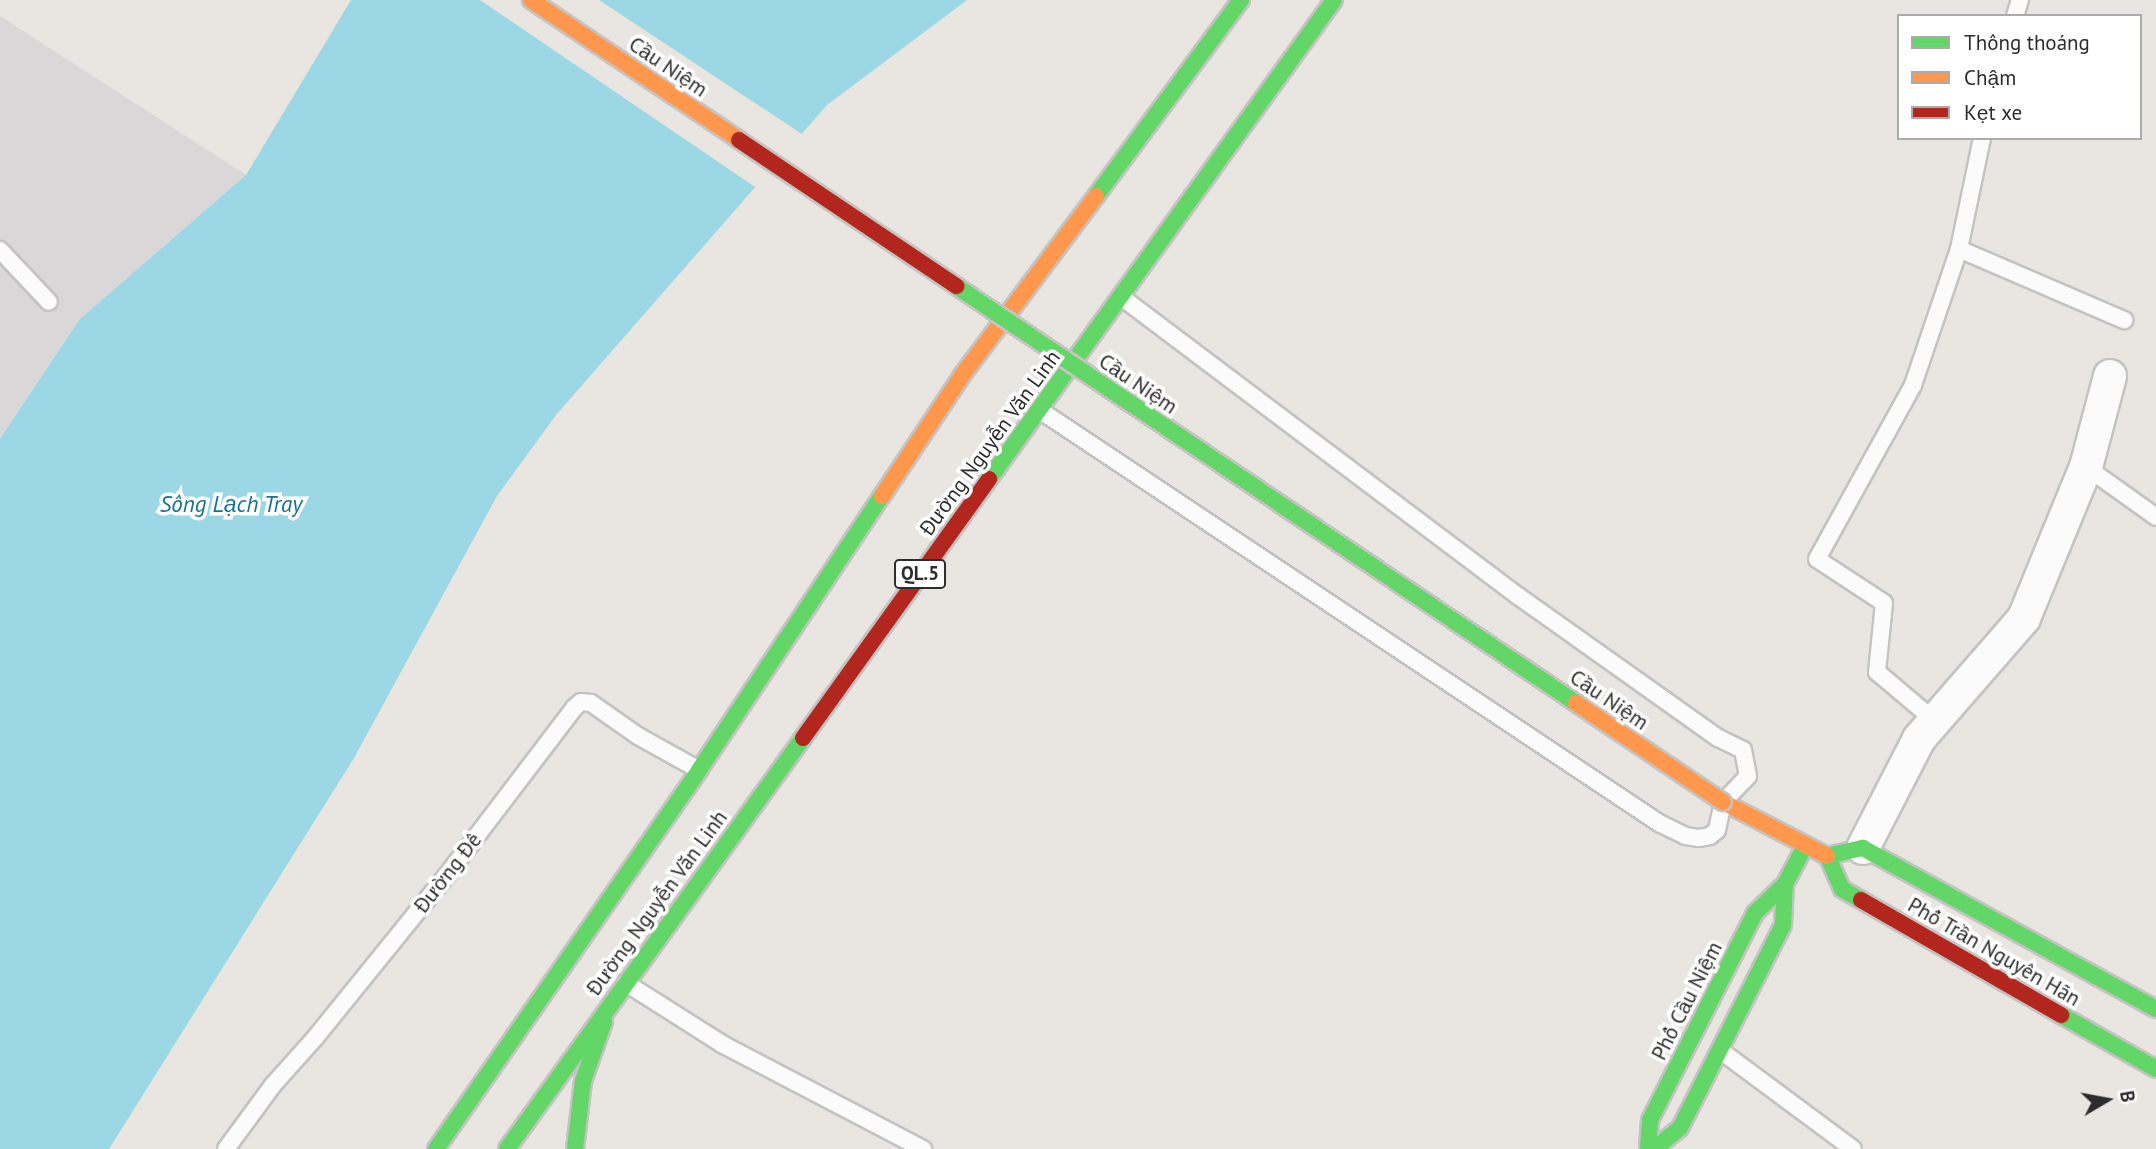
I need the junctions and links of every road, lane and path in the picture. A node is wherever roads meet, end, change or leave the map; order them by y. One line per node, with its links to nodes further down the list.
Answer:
1 (531, 0): 16 (main road, Cầu Niệm, bridge)
2 (1241, 0): 15 (main road, Đường Nguyễn Văn Linh)
3 (1334, 0): 7 (main road, Đường Nguyễn Văn Linh / QL.5)
4 (1982, 140): 5 (lane)
5 (1959, 249): 9 (lane); 14 (lane)
6 (0, 250): 8 (lane)
7 (1122, 298): 11 (main road, Đường Nguyễn Văn Linh / QL.5); 16 (lane)
8 (49, 302)
9 (2124, 320)
10 (2110, 376): 12 (street)
11 (1041, 411): 16 (lane); 21 (main road, Đường Nguyễn Văn Linh / QL.5)
12 (2086, 467): 13 (lane); 14 (street)
13 (2156, 517)
14 (1935, 721): 18 (street)
15 (699, 770): 26 (lane, Đường Đê); 27 (main road, Đường Nguyễn Văn Linh)
16 (1723, 802): 17 (main road)
17 (1805, 846): 19 (main road); 20 (main road, Phố Cầu Niệm)
18 (1863, 848): 19 (main road); 23 (main road, Phố Trần Nguyên Hãn)
19 (1827, 856): 25 (main road, Phố Trần Nguyên Hãn)
20 (1785, 884): 24 (main road, Phố Cầu Niệm); 31 (main road, Phố Cầu Niệm)
21 (626, 983): 22 (main road, Đường Nguyễn Văn Linh / QL.5); 30 (lane)
22 (609, 1005): 28 (main road, Đường Nguyễn Văn Linh / QL.5); 29 (main road)
23 (2156, 1009)
24 (1721, 1051): 32 (main road, Phố Cầu Niệm); 33 (lane)
25 (2156, 1069)
26 (226, 1149)
27 (436, 1149)
28 (508, 1149)
29 (575, 1149)
30 (923, 1149)
31 (1648, 1149)
32 (1654, 1149)
33 (1853, 1149)

